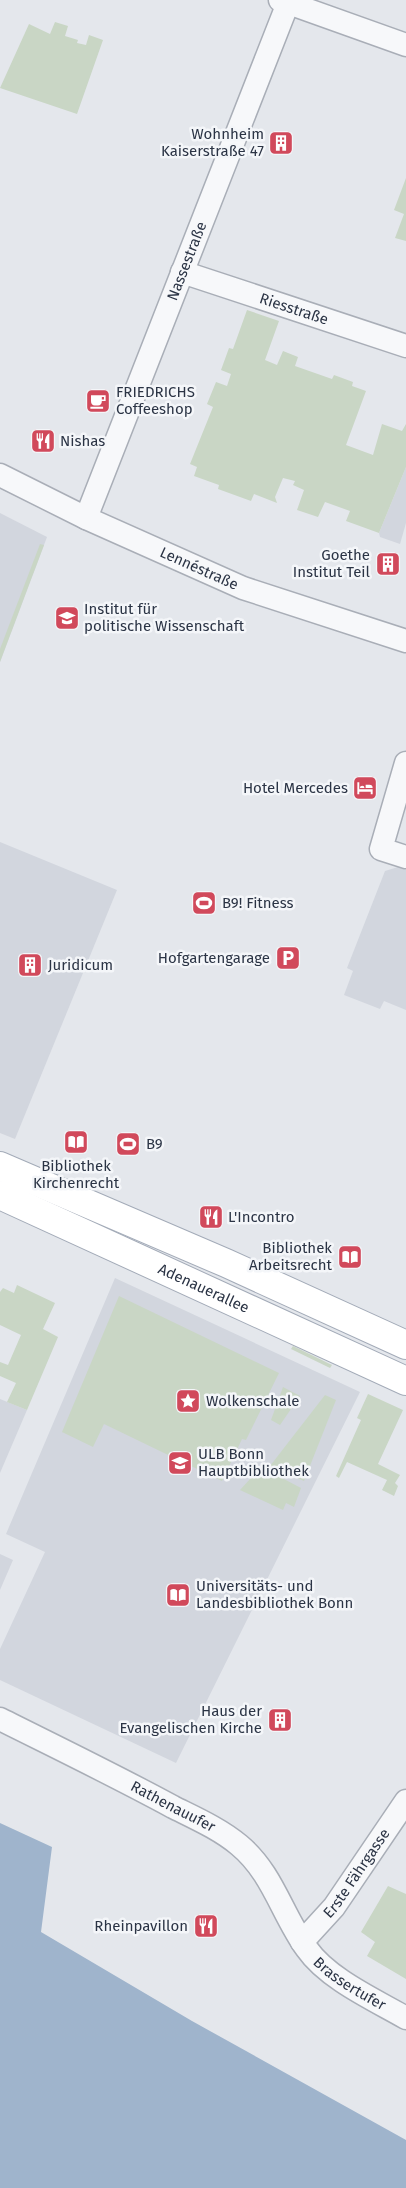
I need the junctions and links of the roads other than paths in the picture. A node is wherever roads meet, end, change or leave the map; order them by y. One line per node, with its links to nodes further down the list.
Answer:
1 (284, 2): 2 (street); 3 (street, Nassestraße)
2 (406, 45)
3 (182, 272): 4 (street, Riesstraße); 6 (street, Nassestraße)
4 (406, 346)
5 (0, 474): 6 (street, Lennéstraße)
6 (86, 518): 7 (street, Lennéstraße)
7 (406, 641)
8 (406, 763): 9 (street)
9 (406, 857)
10 (0, 1166): 12 (main road, Adenauerallee)
11 (0, 1195): 13 (main road, Adenauerallee)
12 (406, 1345)
13 (406, 1381)
14 (0, 1720): 16 (street, Rathenauufer)
15 (406, 1801): 16 (street, Erste Fährgasse)
16 (302, 1942): 17 (street, Brassertufer)
17 (406, 2018)

